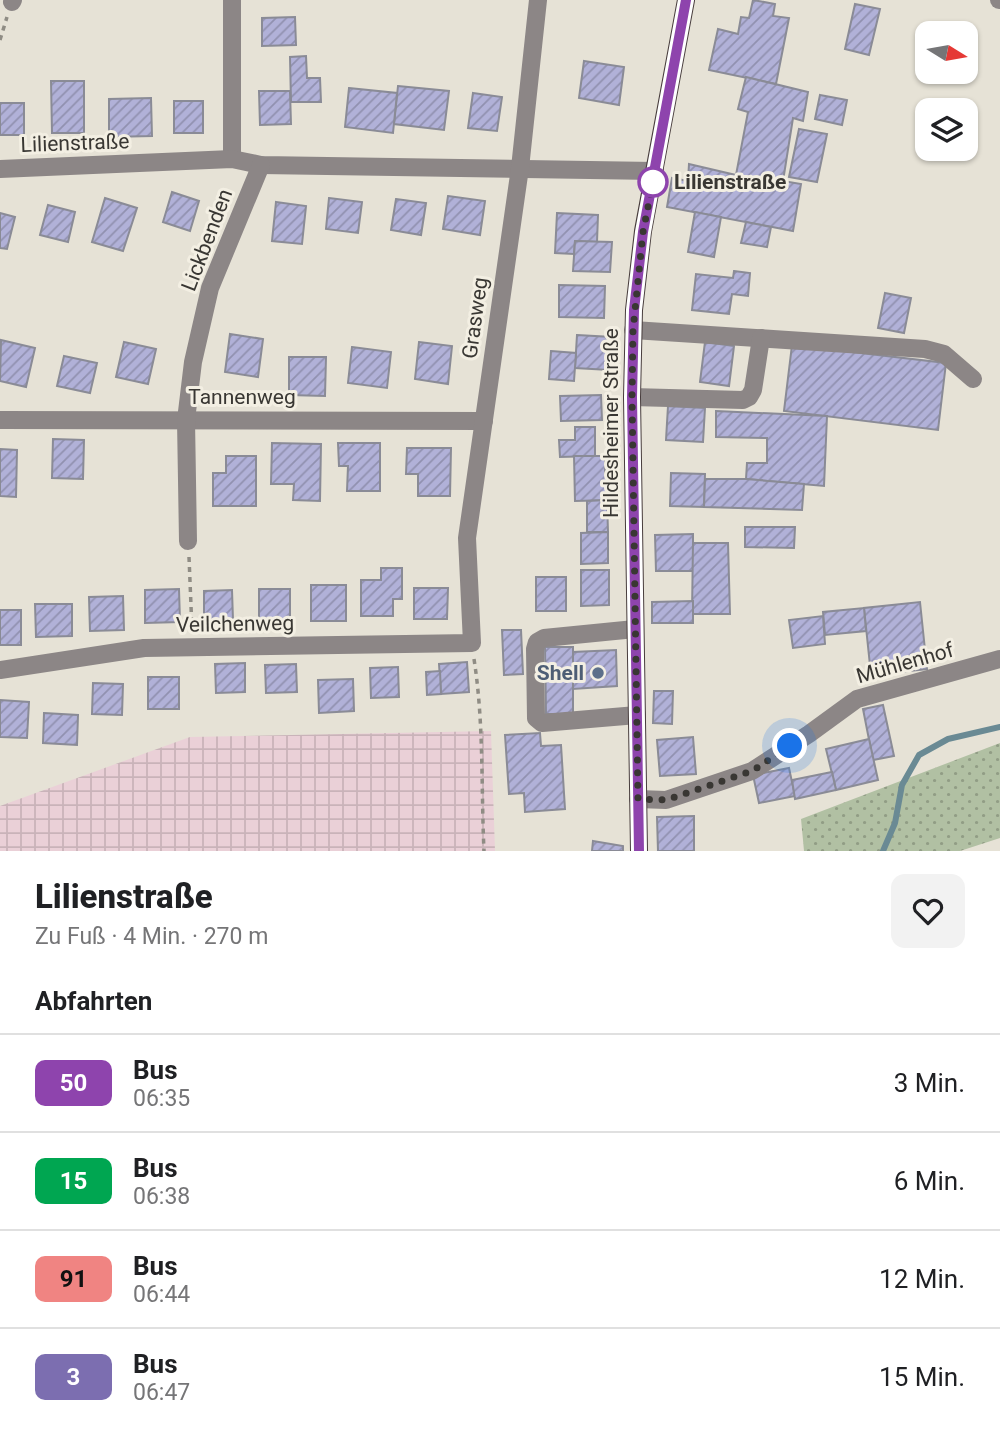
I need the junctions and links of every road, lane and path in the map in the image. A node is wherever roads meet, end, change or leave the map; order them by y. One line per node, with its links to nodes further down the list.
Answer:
1 (233, 0): 4 (street)
2 (538, 0): 6 (street, Grasweg)
3 (686, 0): 8 (main road, Hildesheimer Straße)
4 (232, 159): 5 (street, Lilienstraße); 7 (street, Lilienstraße)
5 (261, 165): 6 (street, Lilienstraße); 14 (street, Lickbenden)
6 (520, 168): 8 (street, Lilienstraße); 15 (street, Grasweg)
7 (0, 169)
8 (655, 171): 9 (main road, Hildesheimer Straße)
9 (633, 330): 10 (street); 12 (main road, Hildesheimer Straße)
10 (761, 338): 11 (street); 12 (street)
11 (973, 379)
12 (632, 397): 17 (main road, Hildesheimer Straße)
13 (0, 420): 14 (street, Tannenweg)
14 (186, 420): 15 (street, Tannenweg); 16 (street, Lickbenden)
15 (484, 421): 18 (street, Grasweg)
16 (188, 541): 19 (path)
17 (635, 629): 22 (main road, Hildesheimer Straße); 22 (street)
18 (472, 643): 19 (street, Veilchenweg); 24 (path)
19 (193, 648): 21 (street, Veilchenweg)
20 (1000, 659): 23 (street, Mühlenhof)
21 (0, 670)
22 (637, 715): 23 (main road, Hildesheimer Straße)
23 (638, 799): 25 (main road, Hildesheimer Straße)
24 (484, 851)
25 (639, 851)

